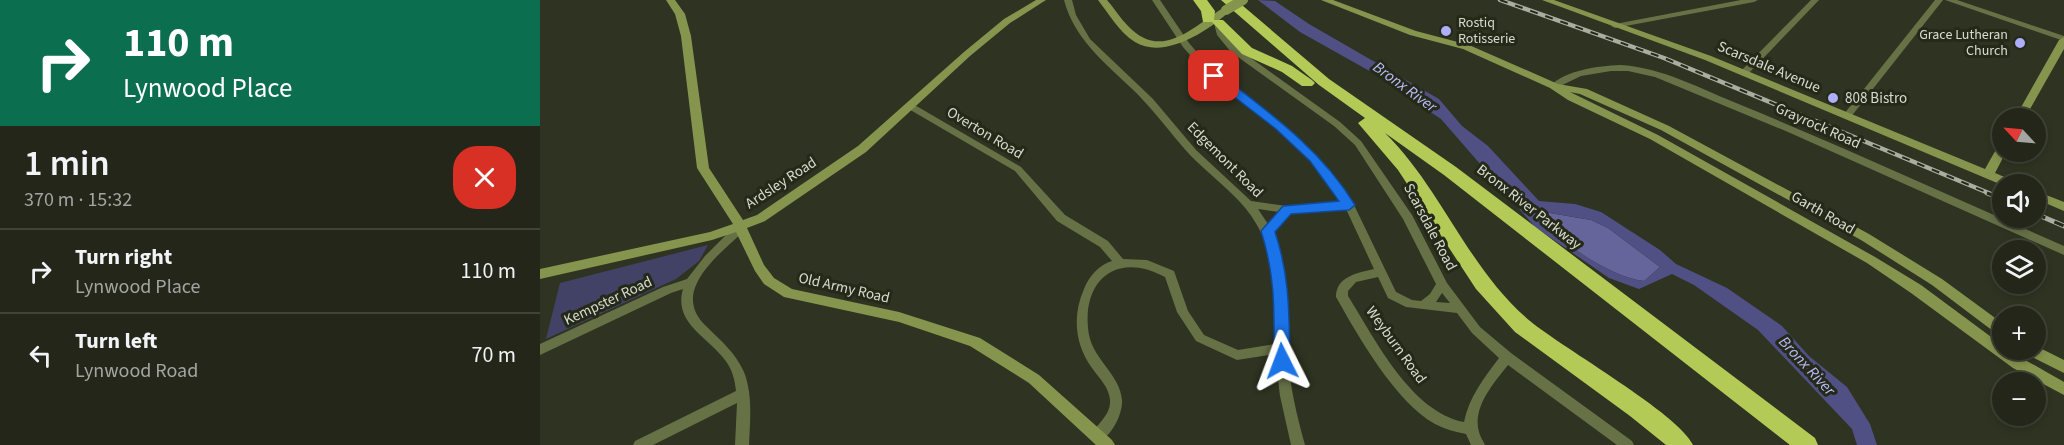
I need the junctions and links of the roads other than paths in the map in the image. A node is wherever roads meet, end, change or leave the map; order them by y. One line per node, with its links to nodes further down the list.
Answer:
1 (670, 0): 38 (street, Old Army Road)
2 (1034, 0): 22 (street, Ardsley Road)
3 (1042, 0): 22 (street, Ardsley Road)
4 (1068, 0): 34 (street, Edgemont Road)
5 (1102, 0): 20 (street)
6 (1109, 0): 20 (street)
7 (1156, 0): 20 (street)
8 (1200, 0): 18 (highway)
9 (1243, 0): 16 (street, bridge)
10 (1325, 0): 17 (street, Garth Road)
11 (1546, 0): 19 (street, Scarsdale Avenue)
12 (1754, 0): 19 (street)
13 (1815, 0): 23 (street)
14 (1939, 0): 28 (street)
15 (1949, 0): 21 (street)
16 (1225, 3): 18 (street); 25 (highway); 66 (highway, Bronx River Parkway)
17 (1342, 3): 24 (street, Garth Road)
18 (1213, 20): 20 (street); 25 (highway); 47 (street, Scarsdale Road)
19 (1615, 26): 23 (street, Scarsdale Avenue)
20 (1181, 38): 35 (street)
21 (2064, 39): 27 (street)
22 (967, 54): 26 (street, Ardsley Road)
23 (1744, 73): 28 (street, Scarsdale Avenue)
24 (1554, 86): 29 (street, Garth Road); 42 (street, Grayrock Road)
25 (1337, 101): 65 (highway)
26 (910, 106): 38 (street, Ardsley Road); 43 (street, Overton Road)
27 (2026, 108)
28 (1847, 116): 31 (street, Scarsdale Avenue)
29 (1649, 127): 40 (street, Garth Road); 41 (street, Garth Road)
30 (1995, 162): 31 (street)
31 (1988, 175): 32 (street, Scarsdale Avenue)
32 (1992, 177)
33 (2046, 199): 36 (street)
34 (1248, 204): 37 (street); 39 (street, Edgemont Road)
35 (1349, 205): 37 (street); 44 (street)
36 (2064, 207)
37 (1287, 210): 39 (street)
38 (741, 227): 45 (street, Ardsley Road); 46 (street); 59 (street, Old Army Road)
39 (1268, 231): 51 (street, Edgemont Road)
40 (1864, 237): 41 (street); 50 (street, Garth Road)
41 (1854, 250): 56 (street, Garth Road)
42 (2064, 252)
43 (1119, 261): 51 (street); 59 (street)
44 (1379, 272): 48 (street); 58 (street, Weyburn Road)
45 (540, 274)
46 (690, 284): 52 (street, Kempster Road); 57 (street)
47 (1442, 284): 48 (street); 49 (street, Scarsdale Road)
48 (1424, 305): 49 (street)
49 (1459, 309): 53 (street, Scarsdale Road)
50 (1992, 323)
51 (1281, 348): 62 (street, Edgemont Road)
52 (540, 350)
53 (1507, 357): 58 (street); 64 (street, Scarsdale Road)
54 (2046, 358): 55 (street)
55 (2064, 368)
56 (2064, 389)
57 (743, 394): 60 (street); 61 (street)
58 (1471, 429): 63 (street)
59 (1102, 441)
60 (640, 445)
61 (742, 445)
62 (1298, 445)
63 (1478, 445)
64 (1627, 445)
65 (1682, 445)
66 (1807, 445)

